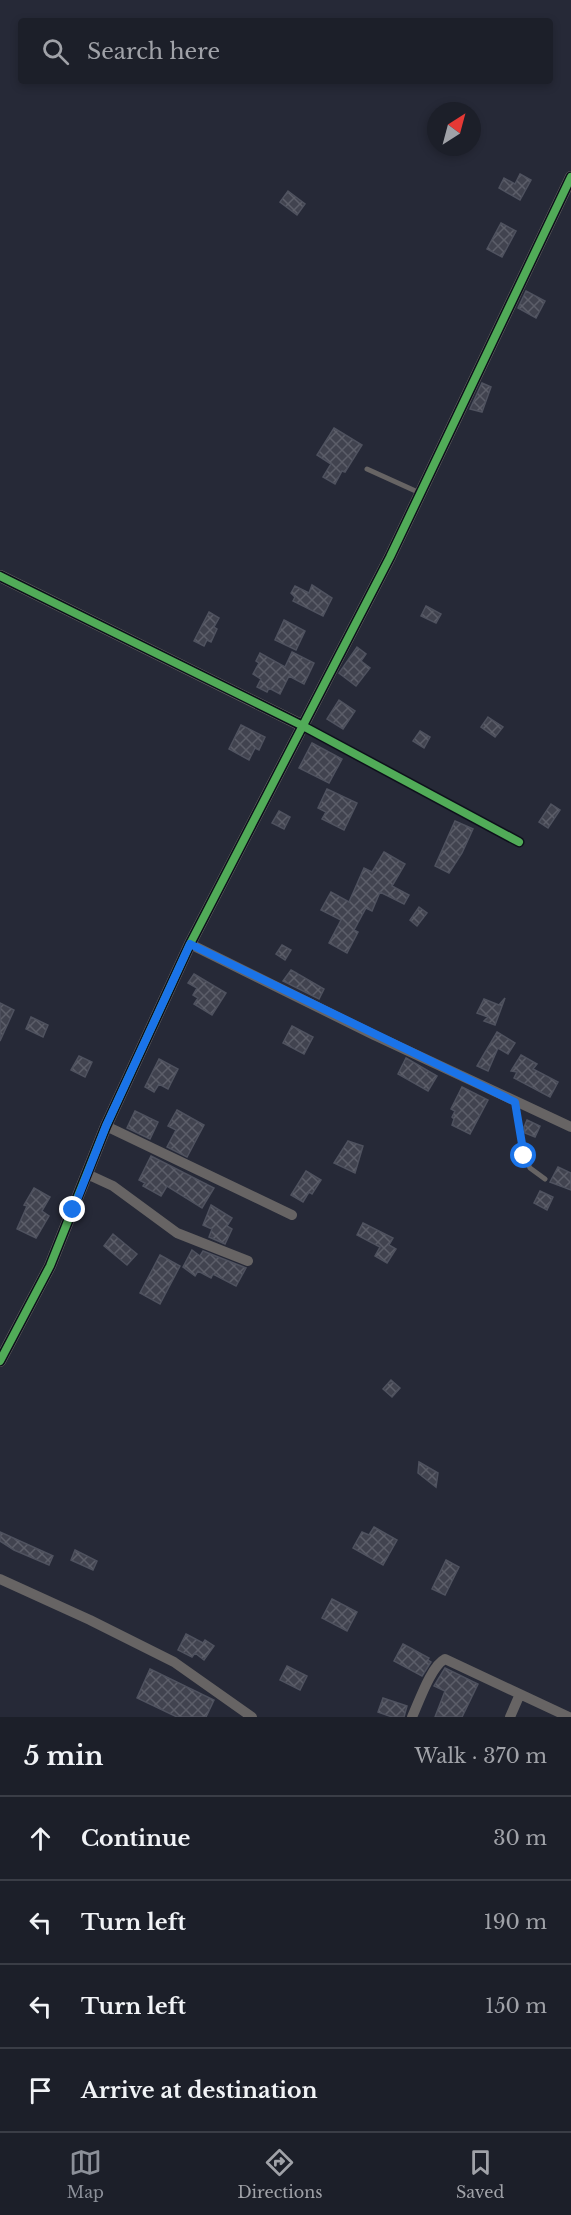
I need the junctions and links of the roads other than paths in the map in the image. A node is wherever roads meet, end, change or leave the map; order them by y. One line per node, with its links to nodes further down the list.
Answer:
1 (571, 177): 3 (street)
2 (367, 469): 3 (lane)
3 (420, 493): 5 (street)
4 (0, 576): 5 (street)
5 (303, 726): 6 (street); 7 (street)
6 (519, 842)
7 (190, 944): 8 (street); 9 (street)
8 (515, 1102): 10 (street); 12 (lane)
9 (106, 1126): 11 (street); 13 (street)
10 (571, 1127)
11 (87, 1174): 14 (street); 15 (street)
12 (544, 1179)
13 (292, 1215)
14 (248, 1261)
15 (0, 1361)
16 (0, 1579): 18 (street)
17 (520, 1694): 19 (street); 20 (street); 21 (street)
18 (252, 1717)
19 (412, 1717)
20 (510, 1717)
21 (569, 1717)

